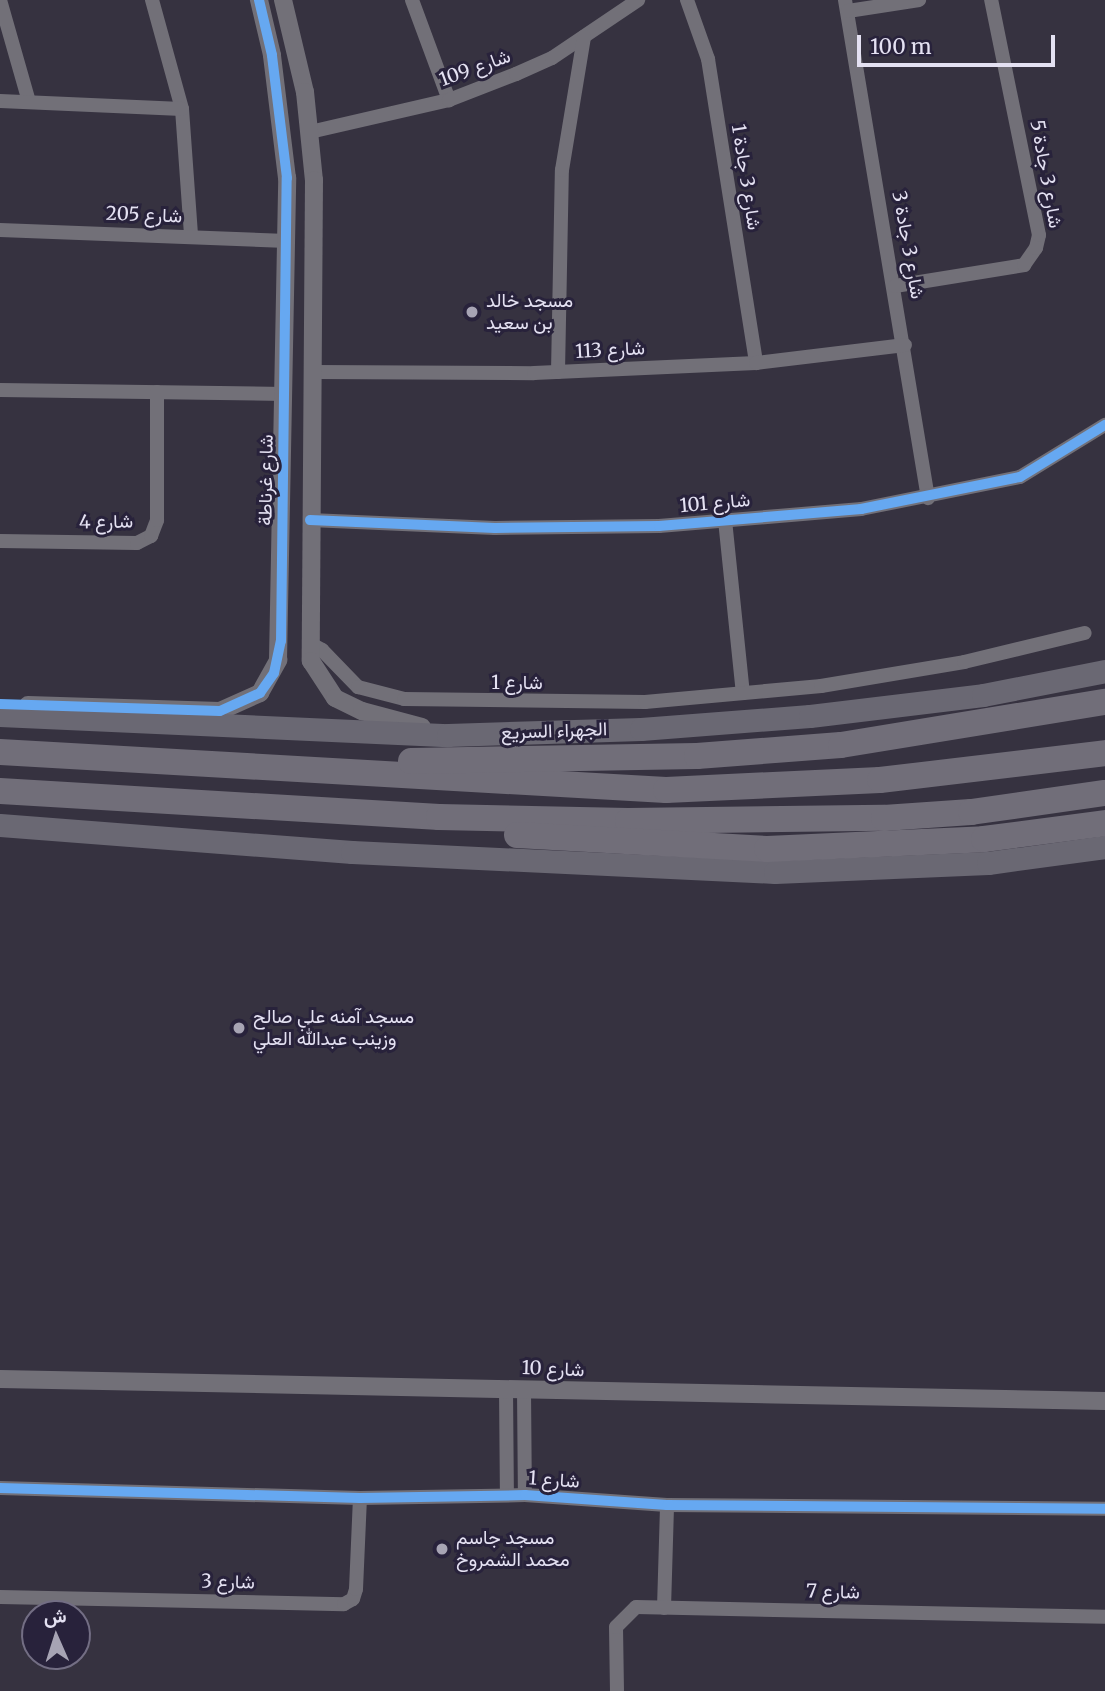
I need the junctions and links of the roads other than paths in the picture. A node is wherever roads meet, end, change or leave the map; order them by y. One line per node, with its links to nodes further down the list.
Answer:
1 (1, 0): 17 (street)
2 (152, 0): 18 (street)
3 (259, 0): 11 (street, شارع غرناطة)
4 (412, 0): 15 (street)
5 (638, 0): 12 (street, شارع 109)
6 (687, 0): 25 (street, شارع 3 جادة 1)
7 (919, 0): 9 (street)
8 (991, 0): 23 (street, شارع 3 جادة 5)
9 (846, 6): 23 (street, شارع 3 جادة 3)
10 (286, 8): 11 (street); 13 (street)
11 (265, 22): 14 (street, شارع غرناطة)
12 (584, 37): 15 (street, شارع 109); 27 (street)
13 (298, 53): 14 (street); 19 (street)
14 (272, 55): 22 (street, شارع غرناطة)
15 (449, 100): 19 (street, شارع 109)
16 (0, 101): 17 (street)
17 (29, 102): 18 (street)
18 (182, 109): 21 (street)
19 (310, 132): 26 (street)
20 (0, 230): 21 (street, شارع 205)
21 (191, 236): 22 (street, شارع 205)
22 (287, 241): 30 (street, شارع غرناطة)
23 (895, 286): 24 (street, شارع 3 جادة 3)
24 (905, 345): 25 (street, شارع 113); 32 (street, شارع 3 جادة 3)
25 (756, 363): 27 (street, شارع 113)
26 (315, 372): 27 (street, شارع 113); 33 (street)
27 (558, 372)
28 (0, 390): 29 (street)
29 (157, 393): 30 (street); 35 (street, شارع 4)
30 (285, 394): 37 (street, شارع غرناطة)
31 (1105, 425): 32 (street, شارع 101)
32 (928, 498): 34 (street, شارع 101)
33 (310, 520): 34 (street, شارع 101); 38 (street)
34 (725, 520): 40 (street)
35 (0, 541)
36 (1085, 633): 40 (street, شارع 1)
37 (281, 641): 38 (street); 42 (street, شارع غرناطة)
38 (309, 643): 40 (street, شارع 1); 44 (street)
39 (1105, 671): 44 (main road, الجهراء السريع)
40 (743, 693)
41 (1105, 702): 47 (highway)
42 (0, 704)
43 (0, 715): 44 (main road, الجهراء السريع)
44 (448, 735)
45 (0, 752): 47 (highway)
46 (1105, 753): 47 (highway)
47 (45, 754)
48 (0, 790): 50 (highway)
49 (1105, 793): 50 (highway)
50 (402, 815): 51 (highway)
51 (1105, 823)
52 (0, 825): 53 (main road)
53 (1105, 847)
54 (0, 1378): 55 (street, شارع 10)
55 (515, 1389): 56 (street, شارع 10); 58 (street, شارع 1); 59 (street, شارع 1)
56 (1105, 1401)
57 (0, 1488): 60 (street, شارع 1)
58 (507, 1495): 59 (street, شارع 1); 60 (street, شارع 1)
59 (525, 1495): 61 (street, شارع 1)
60 (360, 1498): 63 (street, شارع 3)
61 (667, 1505): 62 (street, شارع 1); 64 (street)
62 (1105, 1509)
63 (0, 1597)
64 (664, 1608): 65 (street, شارع 7); 66 (street, شارع 7)
65 (1105, 1617)
66 (617, 1691)

